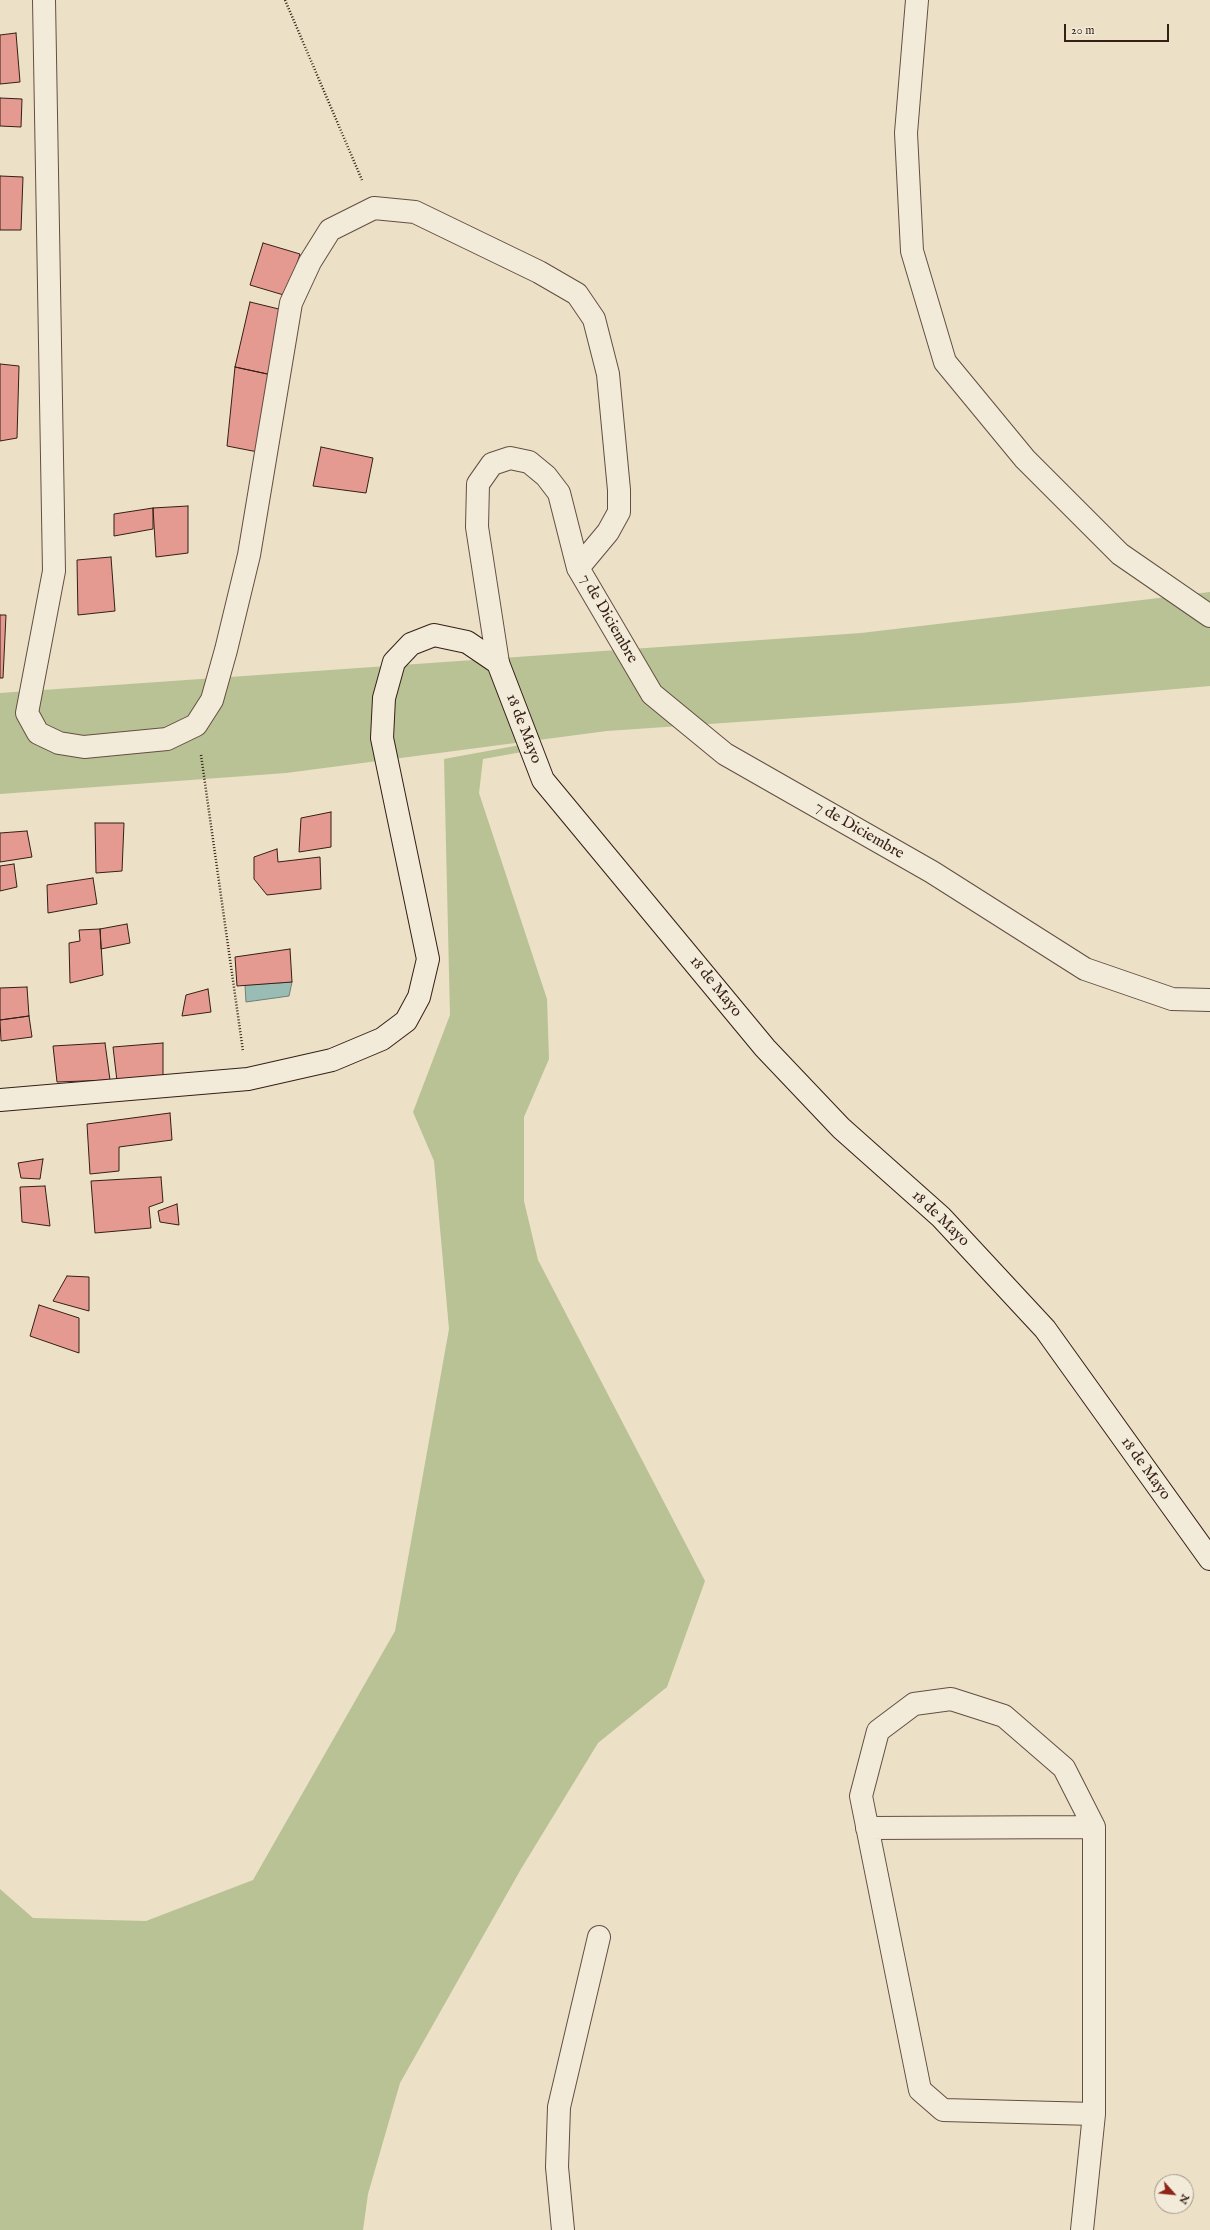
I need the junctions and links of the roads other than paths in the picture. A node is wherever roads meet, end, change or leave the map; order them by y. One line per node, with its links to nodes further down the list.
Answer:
1 (44, 0): 3 (street)
2 (917, 0): 4 (street)
3 (578, 568): 5 (street, 18 de Mayo); 6 (street, 7 de Diciembre)
4 (1210, 616)
5 (498, 663): 7 (street); 8 (street, 18 de Mayo)
6 (1210, 1000)
7 (0, 1100)
8 (1210, 1559)
9 (1094, 1827): 10 (street); 10 (street); 12 (street)
10 (867, 1828): 12 (street)
11 (599, 1938): 13 (street)
12 (1094, 2114): 14 (street)
13 (563, 2230)
14 (1082, 2230)

